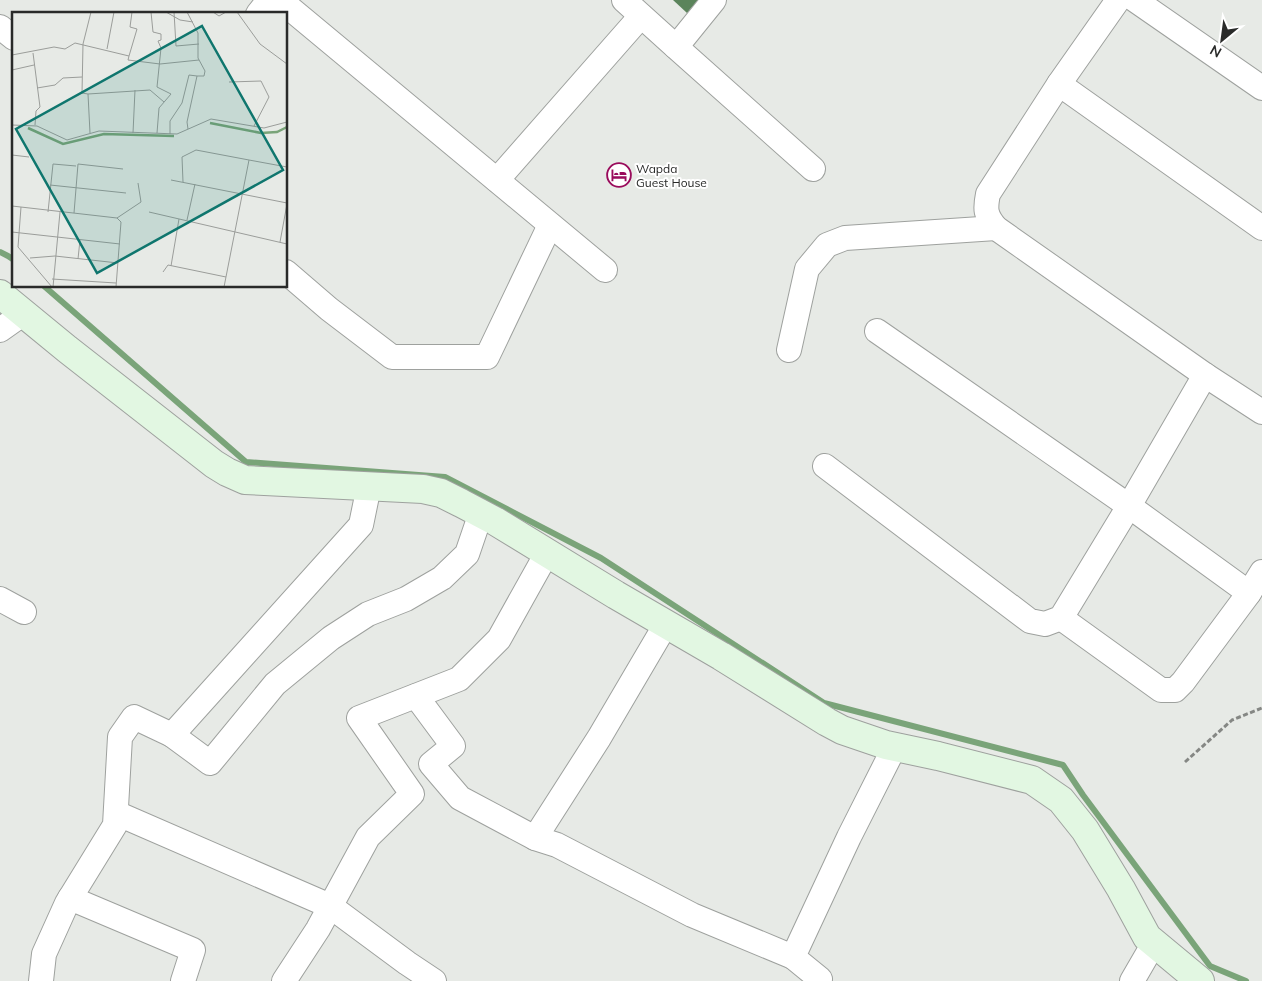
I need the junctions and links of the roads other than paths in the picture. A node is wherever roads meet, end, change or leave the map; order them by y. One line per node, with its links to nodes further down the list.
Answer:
1 (269, 0): 7 (street)
2 (280, 0): 14 (street)
3 (714, 0): 10 (street)
4 (1118, 0): 11 (street)
5 (1135, 0): 12 (street)
6 (633, 8): 10 (street); 14 (street)
7 (260, 12)
8 (0, 27): 9 (street)
9 (12, 36)
10 (676, 47): 13 (street)
11 (1059, 84): 15 (street); 17 (street)
12 (1262, 88)
13 (813, 169)
14 (497, 180): 16 (street)
15 (1259, 219)
16 (550, 224): 18 (street); 19 (street)
17 (996, 228): 24 (street); 25 (street)
18 (604, 270)
19 (288, 274)
20 (0, 294): 21 (street)
21 (24, 313): 22 (street); 28 (street)
22 (0, 330)
23 (878, 331): 29 (street)
24 (789, 350)
25 (1205, 375): 26 (street); 29 (street)
26 (1262, 412)
27 (825, 466): 36 (street)
28 (369, 486): 30 (street); 39 (street)
29 (1129, 506): 33 (street); 36 (street)
30 (481, 513): 31 (street); 39 (street)
31 (547, 553): 37 (street); 38 (street)
32 (1262, 572): 33 (street)
33 (1249, 593): 36 (street)
34 (0, 599): 35 (street)
35 (24, 612)
36 (1061, 618)
37 (666, 624): 40 (street); 42 (street)
38 (416, 696): 42 (street); 44 (street)
39 (172, 735): 41 (street)
40 (895, 746): 45 (street); 46 (street)
41 (116, 813): 43 (street); 44 (street)
42 (536, 838): 46 (street)
43 (70, 898): 47 (street); 48 (street)
44 (330, 906): 49 (street); 50 (street)
45 (1154, 943): 52 (street); 53 (street)
46 (793, 957): 51 (street)
47 (41, 981)
48 (183, 981)
49 (284, 981)
50 (434, 981)
51 (819, 981)
52 (1132, 981)
53 (1200, 981)

